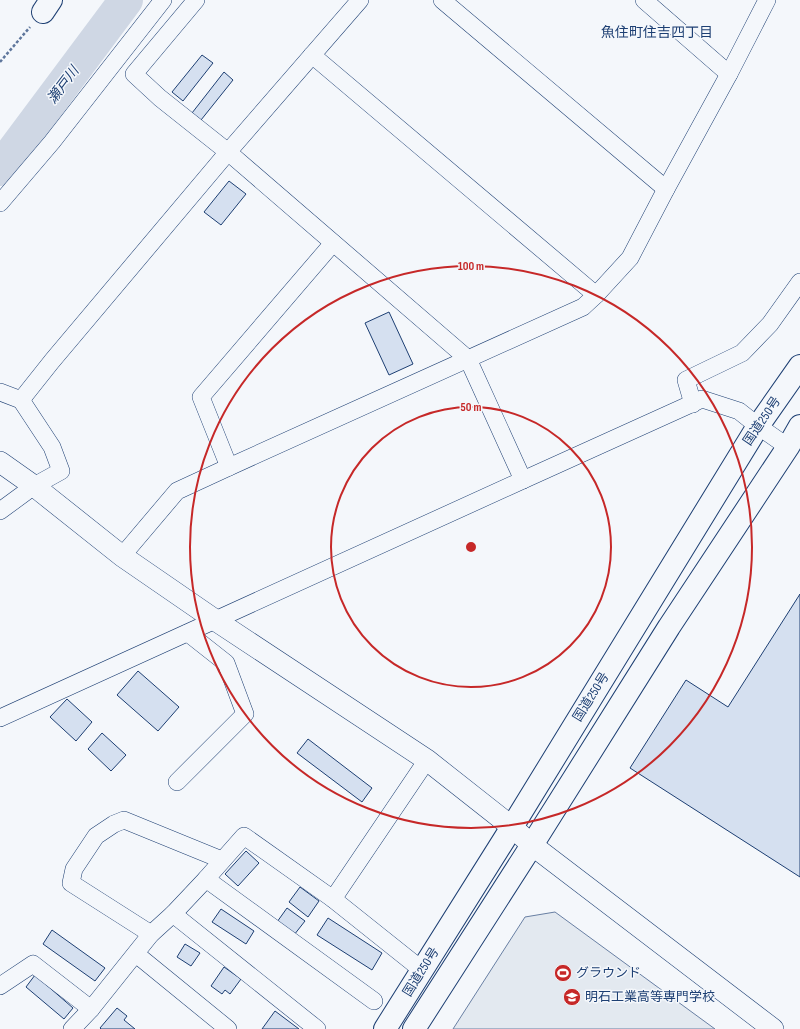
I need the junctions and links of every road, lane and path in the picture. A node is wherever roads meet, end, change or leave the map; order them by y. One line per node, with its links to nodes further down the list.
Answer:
1 (164, 0): 13 (street)
2 (196, 0): 11 (street)
3 (360, 0): 8 (street)
4 (442, 0): 12 (street)
5 (644, 0): 10 (street)
6 (767, 0): 10 (street)
7 (47, 6): 9 (path)
8 (312, 55): 11 (street); 16 (street)
9 (0, 62)
10 (729, 74): 12 (street)
11 (228, 152): 14 (street); 20 (street)
12 (666, 189): 16 (street)
13 (0, 203)
14 (333, 243): 17 (street); 26 (street)
15 (800, 282): 21 (street)
16 (596, 295): 17 (street)
17 (468, 358): 26 (street); 27 (street)
18 (800, 366): 22 (highway, 国道250号)
19 (0, 392): 20 (street)
20 (21, 400): 28 (street)
21 (693, 404): 22 (street); 27 (street)
22 (758, 426): 24 (street); 36 (highway, 国道250号)
23 (800, 426): 24 (highway, 国道250号)
24 (788, 447): 37 (highway, 国道250号)
25 (0, 462): 28 (street)
26 (229, 466): 30 (street)
27 (522, 480): 31 (street)
28 (34, 486): 29 (street); 30 (street)
29 (0, 511)
30 (122, 556): 31 (street)
31 (215, 620): 32 (street); 34 (street)
32 (188, 633): 33 (street); 35 (street)
33 (0, 718)
34 (427, 760): 36 (street); 40 (street)
35 (177, 782)
36 (512, 827): 37 (street); 44 (highway, 国道250号)
37 (532, 844): 52 (highway, 国道250号); 53 (street)
38 (222, 860): 39 (street); 40 (street); 42 (street)
39 (206, 879): 41 (street); 46 (street)
40 (333, 899): 44 (street)
41 (173, 914): 42 (street); 50 (street)
42 (151, 934): 43 (street)
43 (136, 954): 47 (street); 49 (street)
44 (422, 970): 51 (highway, 国道250号)
45 (0, 986): 47 (street)
46 (374, 1001)
47 (91, 1009): 48 (street)
48 (72, 1029)
49 (226, 1029)
50 (317, 1029)
51 (385, 1029)
52 (414, 1029)
53 (773, 1029)

